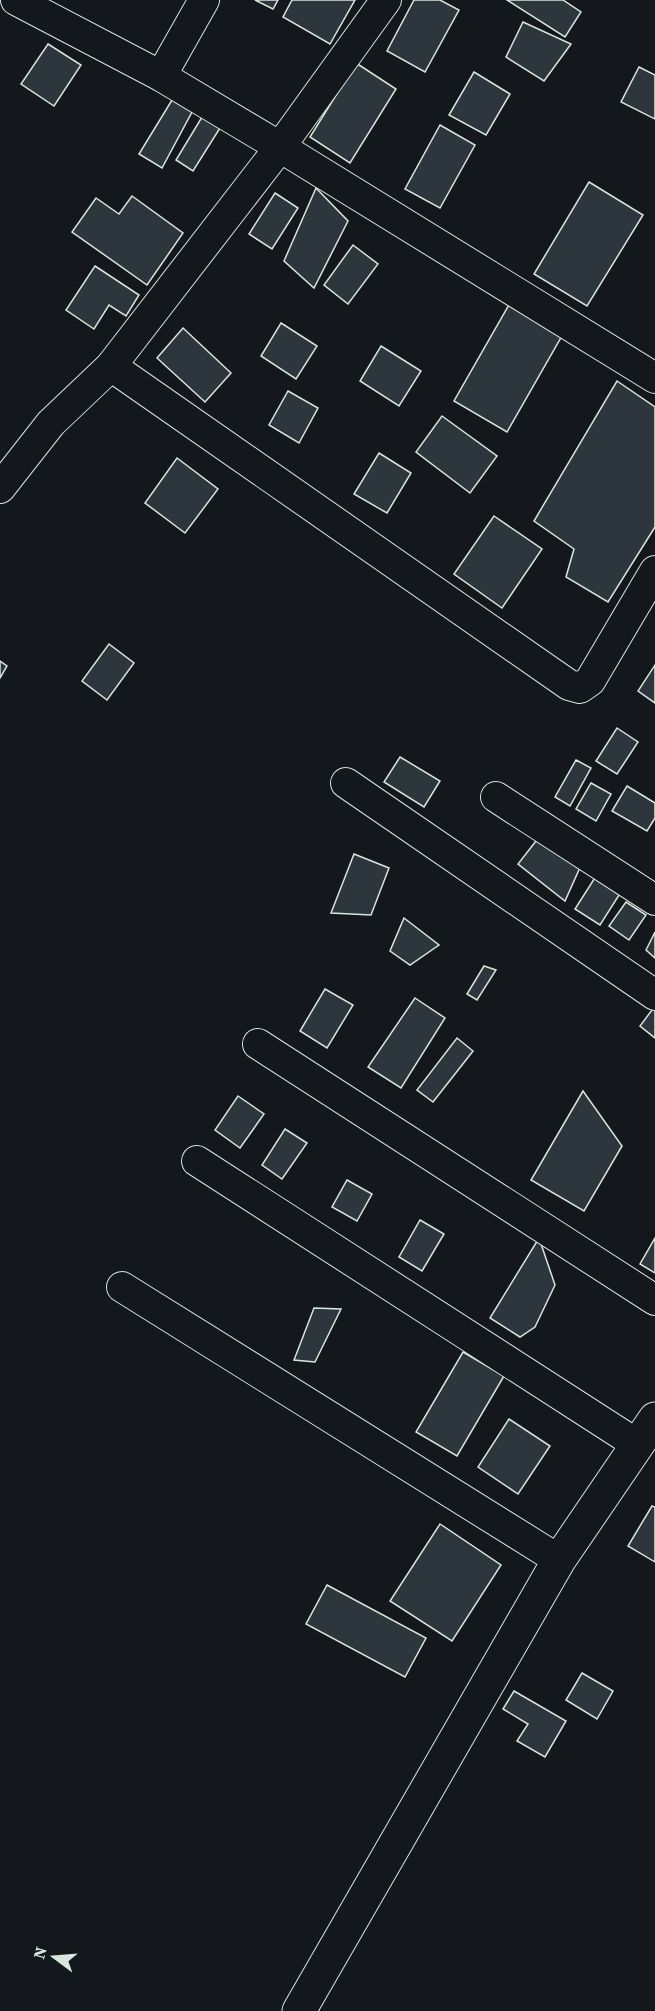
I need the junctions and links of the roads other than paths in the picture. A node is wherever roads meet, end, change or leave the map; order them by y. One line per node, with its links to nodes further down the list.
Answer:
1 (16, 0): 4 (street)
2 (204, 0): 5 (street)
3 (386, 0): 6 (street)
4 (58, 10): 5 (street)
5 (161, 76): 6 (street)
6 (280, 147): 7 (street); 8 (street)
7 (111, 366): 9 (street); 10 (street)
8 (655, 378)
9 (0, 488)
10 (655, 571)
11 (346, 783): 14 (street)
12 (496, 797): 13 (street)
13 (655, 900)
14 (655, 995)
15 (258, 1044): 18 (street)
16 (197, 1161): 19 (street)
17 (122, 1287): 20 (street)
18 (655, 1300)
19 (646, 1432): 20 (street)
20 (559, 1560): 21 (street)
21 (298, 2011)

